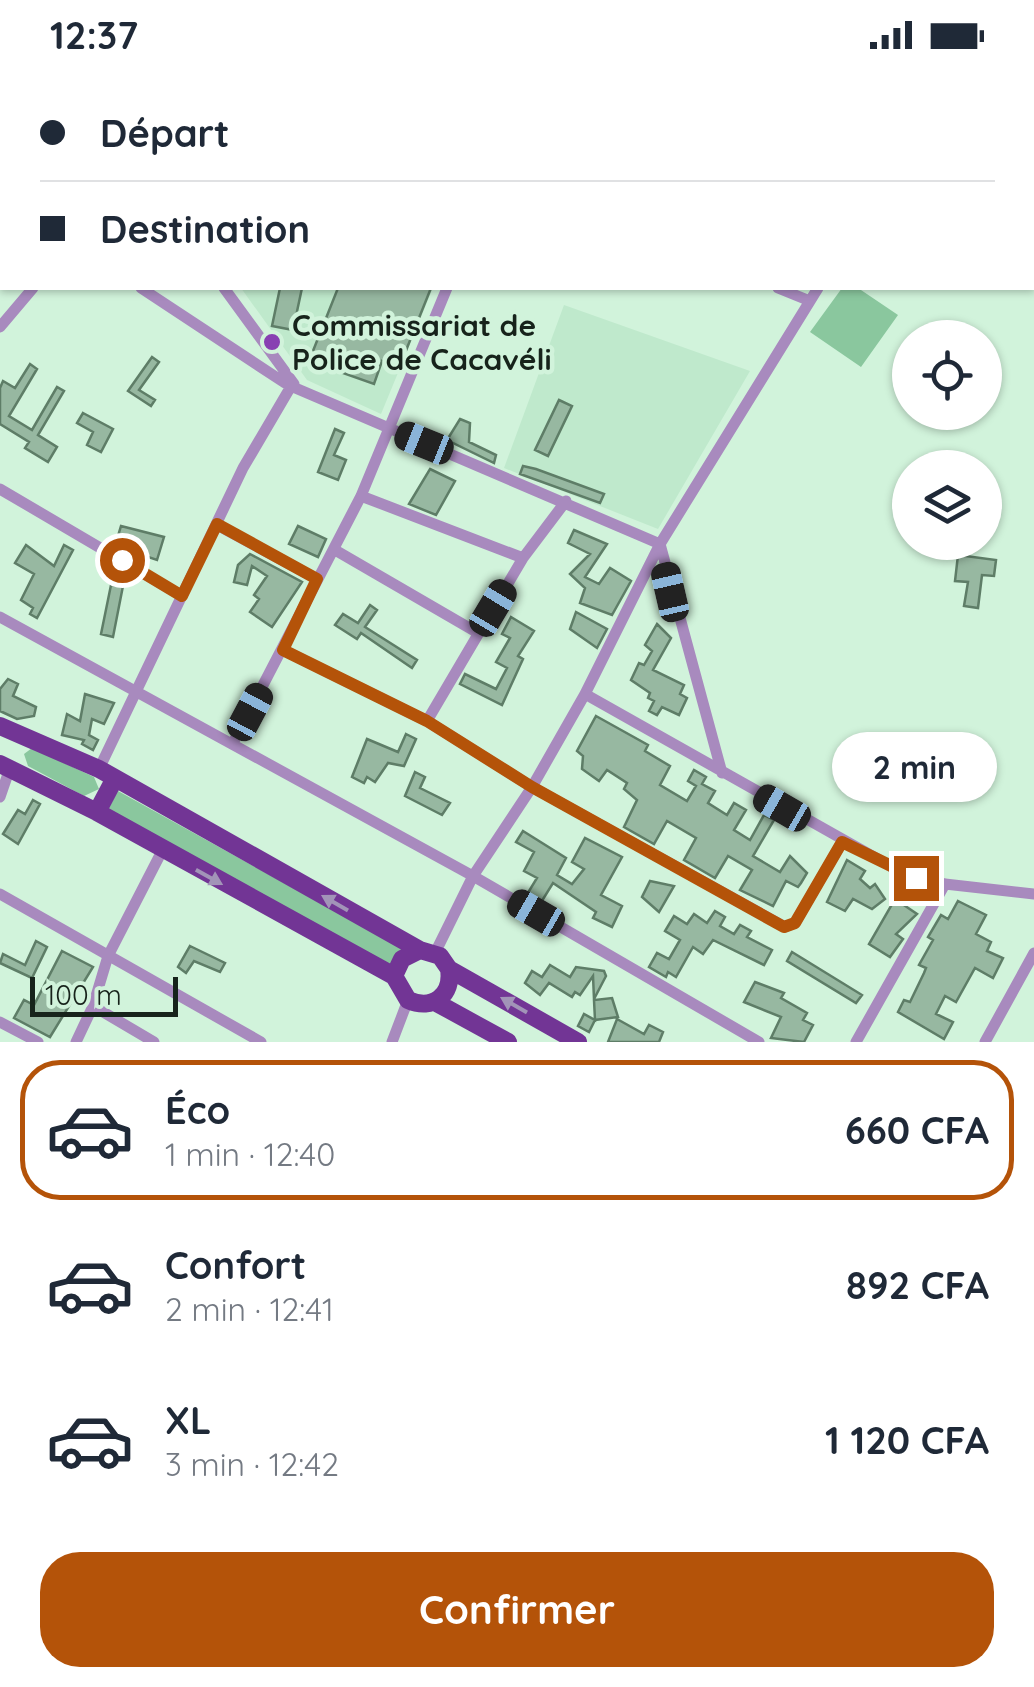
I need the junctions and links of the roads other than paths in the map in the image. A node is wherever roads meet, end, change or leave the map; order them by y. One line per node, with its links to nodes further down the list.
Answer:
1 (30, 290): 8 (street)
2 (144, 290): 9 (street)
3 (225, 290): 9 (street)
4 (446, 290): 10 (street)
5 (783, 290): 7 (street)
6 (817, 290): 7 (street)
7 (810, 301): 15 (street)
8 (0, 326)
9 (289, 384): 10 (street); 14 (street)
10 (388, 428): 12 (street); 13 (street)
11 (0, 489): 19 (street)
12 (361, 496): 16 (street); 17 (street)
13 (566, 500): 15 (street); 17 (street)
14 (217, 524): 18 (street); 19 (street)
15 (660, 544): 24 (street); 30 (street)
16 (335, 550): 18 (street); 21 (street)
17 (523, 558): 21 (street)
18 (317, 579): 22 (street)
19 (182, 596): 23 (street)
20 (0, 616): 23 (street)
21 (478, 633): 25 (street)
22 (283, 650): 25 (street); 28 (street)
23 (137, 694): 28 (street); 31 (street)
24 (586, 694): 30 (street); 32 (street)
25 (427, 721): 32 (street)
26 (0, 726): 27 (main road)
27 (25, 736): 29 (main road); 31 (main road)
28 (233, 743): 37 (street)
29 (5, 766): 33 (street); 34 (main road)
30 (722, 773): 35 (street)
31 (107, 774): 34 (main road); 41 (main road, one-way to 31)
32 (532, 787): 35 (street); 37 (street)
33 (0, 798)
34 (97, 812): 36 (main road)
35 (842, 842): 38 (street)
36 (162, 850): 43 (street); 45 (main road, one-way to 45)
37 (473, 876): 41 (street); 57 (street)
38 (945, 884): 40 (street); 58 (street)
39 (0, 894): 43 (street)
40 (1034, 894)
41 (427, 952): 44 (main road); 45 (main road)
42 (1034, 953): 59 (street)
43 (108, 956): 48 (street); 53 (street)
44 (449, 969): 47 (main road); 56 (main road, one-way to 44)
45 (394, 976): 46 (main road)
46 (408, 1000): 47 (main road); 54 (street)
47 (435, 1002): 55 (main road)
48 (93, 1006): 51 (street); 52 (street)
49 (0, 1023): 50 (street)
50 (38, 1042)
51 (76, 1042)
52 (154, 1042)
53 (261, 1042)
54 (392, 1042)
55 (508, 1042)
56 (578, 1042)
57 (758, 1042)
58 (856, 1042)
59 (985, 1042)

